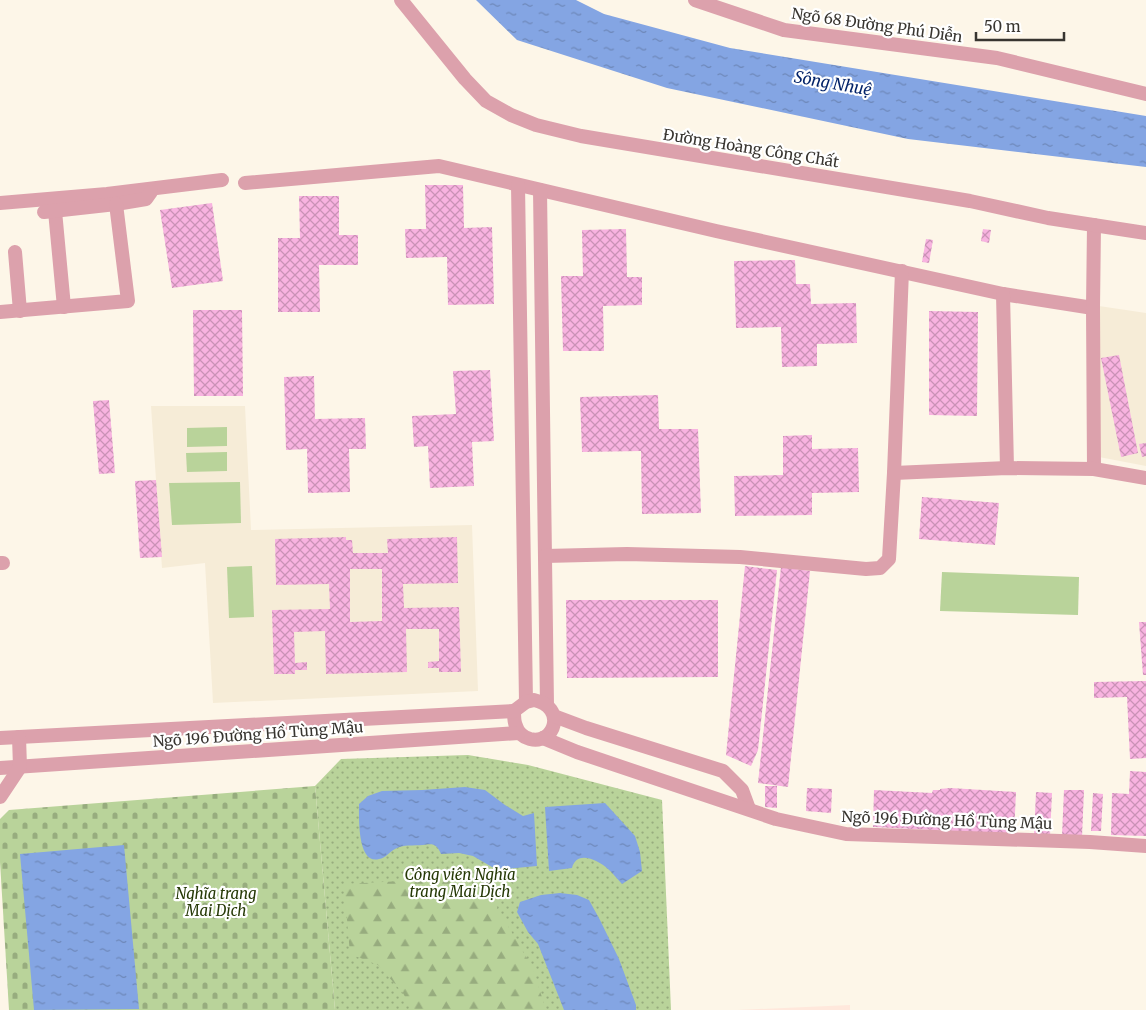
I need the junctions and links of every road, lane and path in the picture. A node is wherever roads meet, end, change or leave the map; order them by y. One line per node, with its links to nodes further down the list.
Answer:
1 (401, 0): 11 (street, Đường Hoàng Công Chất)
2 (695, 0): 3 (street, Ngõ 68 Đường Phú Diễn)
3 (1146, 94)
4 (222, 180): 7 (street)
5 (245, 183): 6 (street)
6 (518, 185): 8 (street); 21 (street)
7 (153, 189): 9 (street); 10 (street)
8 (540, 190): 14 (street); 20 (street)
9 (0, 203)
10 (116, 204): 16 (street); 16 (street)
11 (1094, 225): 12 (street, Đường Hoàng Công Chất); 17 (street)
12 (1146, 232)
13 (14, 252): 18 (street)
14 (902, 271): 15 (street); 24 (street)
15 (1003, 294): 17 (street); 22 (street)
16 (64, 307): 18 (street)
17 (1093, 308): 23 (street)
18 (20, 311): 19 (street)
19 (0, 312)
20 (542, 333): 21 (street); 26 (street)
21 (520, 334): 27 (street)
22 (1007, 468): 23 (street); 24 (street)
23 (1094, 469): 25 (street)
24 (894, 473): 26 (street)
25 (1146, 478)
26 (545, 556): 28 (street)
27 (526, 702): 28 (street); 29 (street)
28 (550, 710): 33 (street); 37 (street)
29 (514, 711): 30 (street); 31 (street, Ngõ 196 Đường Hồ Tùng Mậu)
30 (519, 733): 33 (street); 34 (street, Ngõ 196 Đường Hồ Tùng Mậu)
31 (19, 737): 32 (street, Ngõ 196 Đường Hồ Tùng Mậu); 34 (street)
32 (0, 738)
33 (543, 738): 37 (street, Ngõ 196 Đường Hồ Tùng Mậu)
34 (20, 767): 35 (street, Ngõ 196 Đường Hồ Tùng Mậu); 36 (street)
35 (0, 768)
36 (0, 797)
37 (749, 809): 38 (street, Ngõ 196 Đường Hồ Tùng Mậu)
38 (1146, 846)

